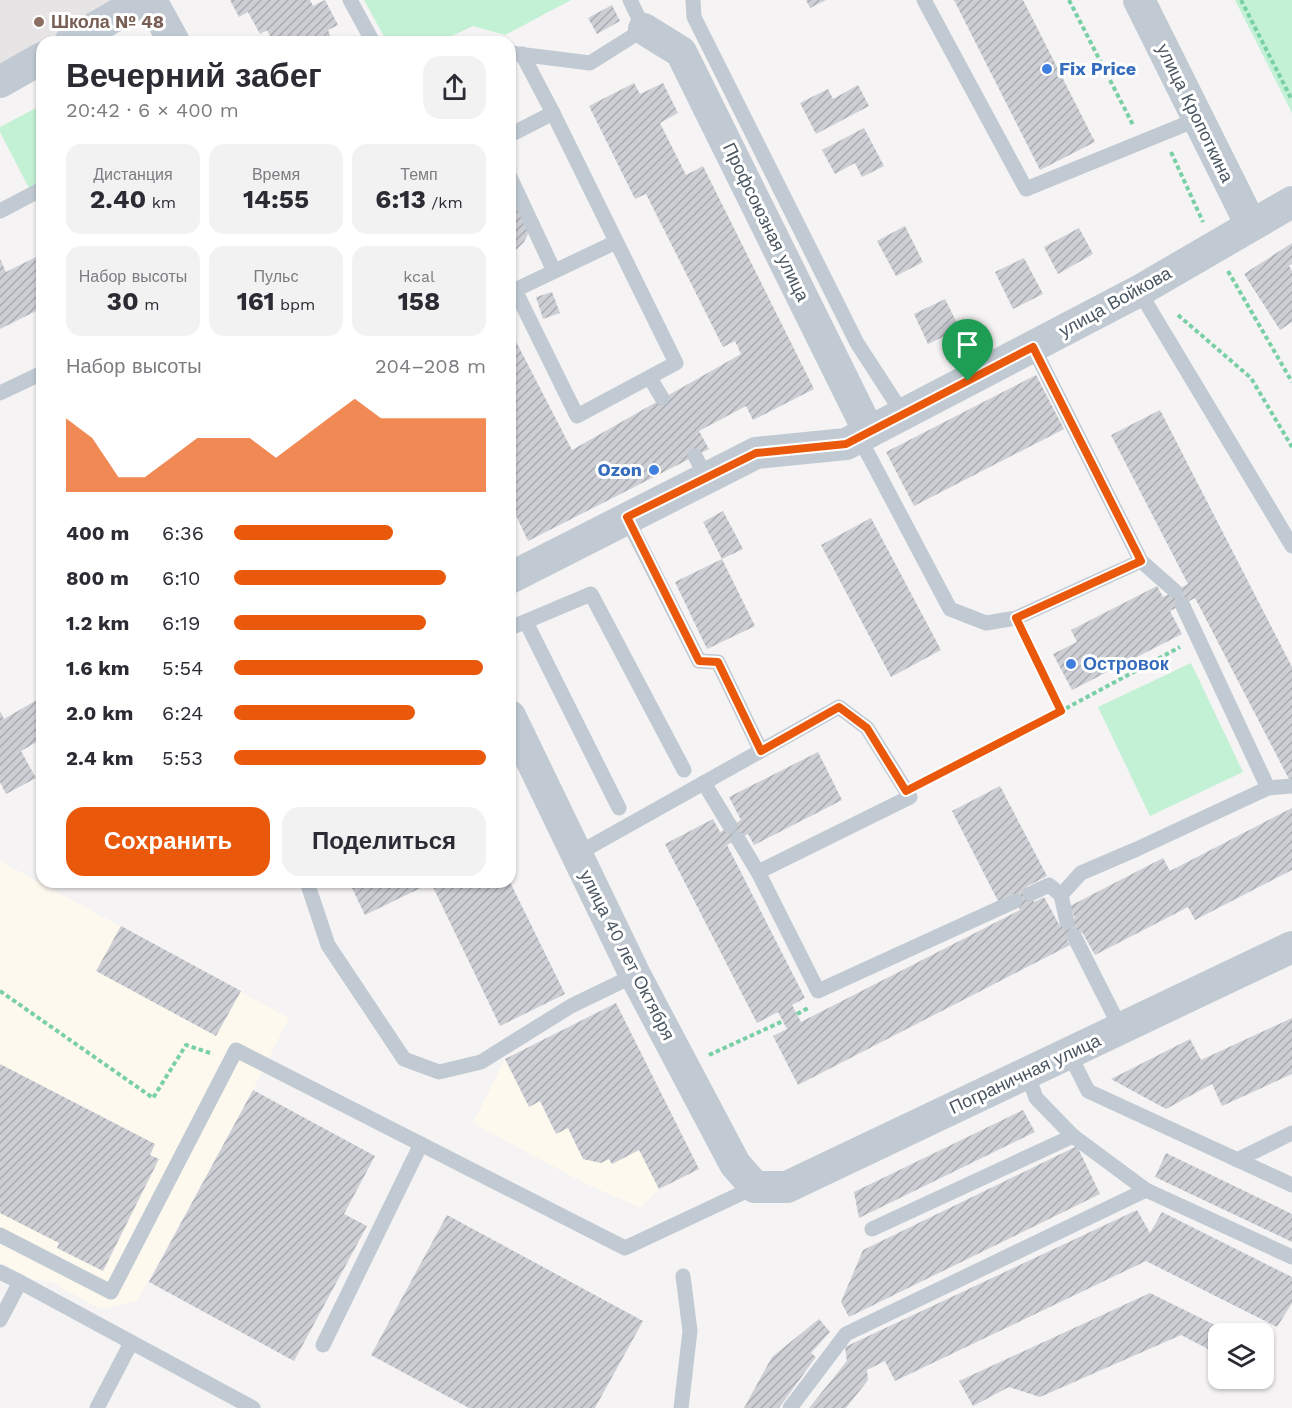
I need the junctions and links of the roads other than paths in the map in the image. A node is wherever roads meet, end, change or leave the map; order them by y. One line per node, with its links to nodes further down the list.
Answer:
1 (142, 0): 9 (street)
2 (151, 0): 10 (street)
3 (350, 0): 11 (lane)
4 (630, 0): 8 (lane)
5 (693, 0): 33 (lane)
6 (924, 0): 16 (lane)
7 (1139, 0): 16 (street, улица Кропоткина)
8 (644, 29): 12 (lane); 34 (street, Профсоюзная улица)
9 (80, 36)
10 (171, 36)
11 (370, 36)
12 (516, 53): 15 (lane)
13 (36, 61): 14 (street)
14 (0, 82)
15 (553, 113): 17 (lane); 23 (lane)
16 (1198, 119): 22 (street, улица Кропоткина)
17 (516, 132)
18 (516, 190): 24 (lane)
19 (36, 192): 21 (lane)
20 (1292, 202): 22 (street, улица Войкова)
21 (0, 211)
22 (1251, 225): 26 (street, улица Войкова)
23 (616, 242): 24 (lane); 30 (lane)
24 (554, 271): 25 (lane)
25 (516, 290)
26 (1139, 291): 28 (street, улица Войкова); 36 (lane)
27 (516, 292): 30 (lane)
28 (1033, 347): 33 (street, улица Войкова); 37 (lane)
29 (36, 376): 31 (lane)
30 (651, 378): 32 (lane)
31 (0, 393)
32 (662, 398)
33 (903, 414): 34 (street, улица Войкова)
34 (864, 434): 35 (street, улица Войкова); 37 (lane)
35 (627, 517): 38 (street, улица Войкова); 42 (lane)
36 (1292, 546)
37 (1141, 561): 46 (lane)
38 (516, 575)
39 (526, 622): 40 (lane); 43 (lane); 47 (lane)
40 (516, 626)
41 (516, 728): 48 (street, улица 40 лет Октября)
42 (761, 751): 44 (lane); 49 (lane)
43 (684, 770)
44 (704, 783): 48 (lane); 49 (lane)
45 (1292, 786): 46 (lane)
46 (1268, 788): 51 (lane)
47 (619, 808)
48 (577, 854): 53 (street, улица 40 лет Октября)
49 (758, 872): 51 (lane)
50 (309, 888): 53 (lane)
51 (1061, 895): 54 (lane)
52 (1292, 947): 54 (street, Пограничная улица)
53 (635, 975): 62 (street, улица 40 лет Октября)
54 (1120, 1029): 55 (street, Пограничная улица)
55 (1069, 1053): 56 (street, Пограничная улица); 60 (lane)
56 (1027, 1073): 58 (lane); 62 (street, Пограничная улица)
57 (1292, 1133): 60 (lane)
58 (1073, 1136): 63 (lane); 64 (lane)
59 (421, 1144): 62 (lane); 65 (lane); 72 (lane)
60 (1237, 1160): 61 (lane)
61 (1292, 1185)
62 (755, 1187)
63 (1146, 1190): 66 (lane); 76 (lane)
64 (872, 1229)
65 (0, 1235)
66 (1292, 1257)
67 (0, 1272): 69 (lane)
68 (683, 1276): 75 (lane)
69 (21, 1282): 70 (lane); 71 (lane)
70 (0, 1320)
71 (131, 1343): 73 (lane); 74 (lane)
72 (324, 1345)
73 (97, 1408)
74 (253, 1408)
75 (681, 1408)
76 (790, 1408)

